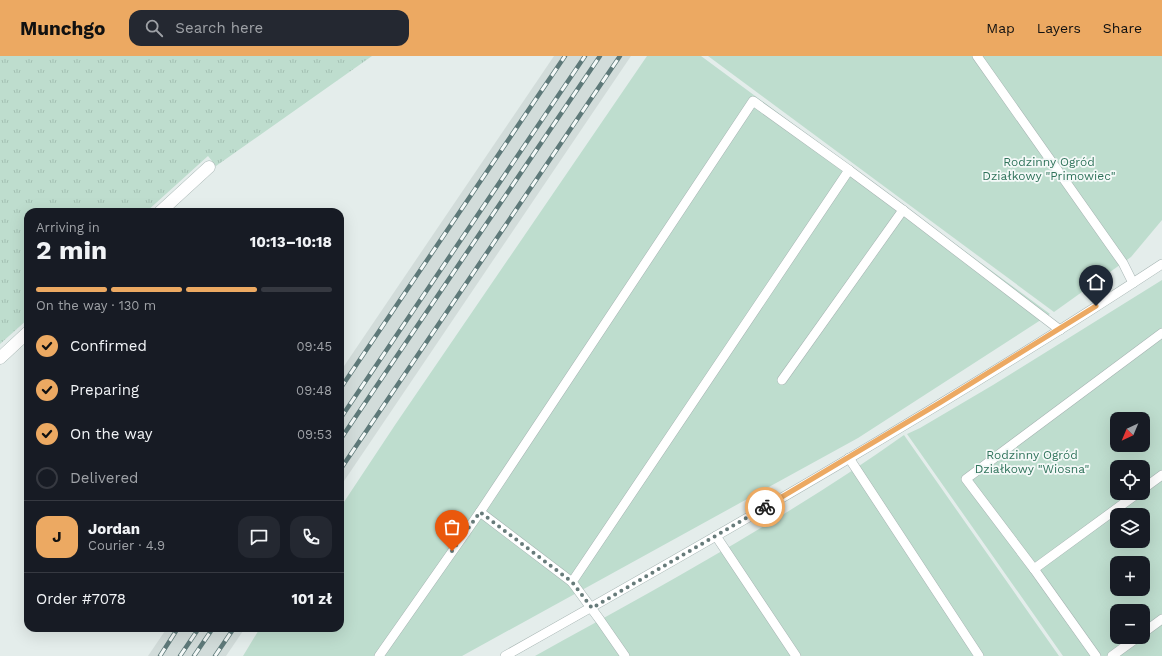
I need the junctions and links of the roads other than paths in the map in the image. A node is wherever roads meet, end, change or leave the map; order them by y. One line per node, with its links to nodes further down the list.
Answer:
1 (977, 56): 7 (lane)
2 (209, 167): 4 (street)
3 (849, 170): 5 (lane); 17 (lane); 20 (lane)
4 (164, 208)
5 (903, 210): 8 (lane); 12 (lane)
6 (1162, 264): 7 (lane)
7 (1133, 283): 8 (lane)
8 (1060, 330): 13 (lane)
9 (1162, 333): 19 (lane)
10 (24, 336): 11 (street)
11 (0, 358)
12 (782, 380)
13 (849, 458): 18 (lane); 29 (lane)
14 (1162, 476): 15 (lane)
15 (1150, 484)
16 (1128, 500): 19 (lane)
17 (480, 512): 20 (lane); 25 (lane)
18 (716, 536): 21 (lane); 28 (lane)
19 (1034, 569): 30 (lane)
20 (572, 582): 21 (lane)
21 (592, 608): 26 (lane); 27 (lane)
22 (1162, 619): 23 (lane)
23 (1150, 628)
24 (1128, 644): 31 (lane)
25 (379, 656)
26 (505, 656)
27 (625, 656)
28 (796, 656)
29 (979, 656)
30 (1096, 656)
31 (1112, 656)

